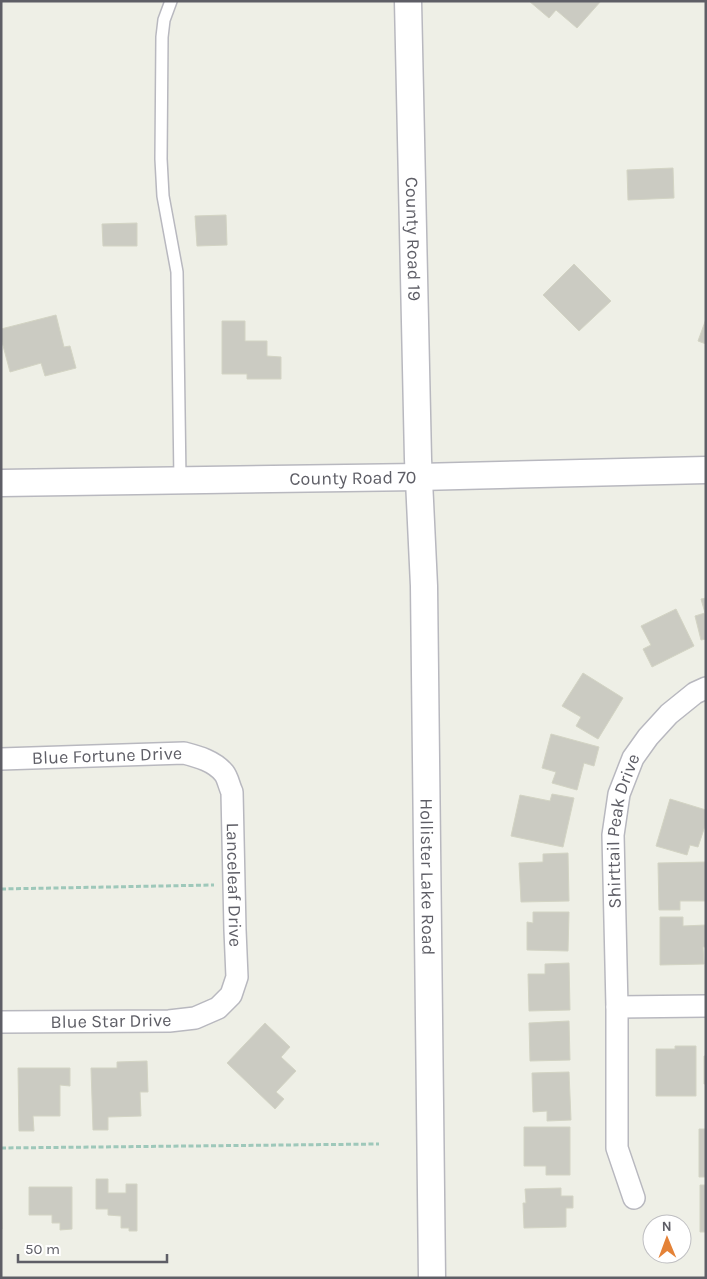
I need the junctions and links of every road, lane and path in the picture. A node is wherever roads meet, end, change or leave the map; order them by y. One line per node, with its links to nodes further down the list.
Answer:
1 (171, 1): 5 (lane)
2 (408, 1): 4 (street, County Road 19)
3 (706, 470): 4 (street, County Road 70)
4 (419, 477): 5 (street, County Road 70); 19 (street, Hollister Lake Road)
5 (180, 480): 6 (street, County Road 70)
6 (1, 483)
7 (706, 688): 13 (street, Shirttail Peak Drive)
8 (1, 759): 9 (street, Blue Fortune Drive)
9 (212, 762): 14 (street, Lanceleaf Drive)
10 (214, 885): 11 (path)
11 (1, 889)
12 (706, 1006): 13 (street)
13 (617, 1007): 18 (street, Shirttail Peak Drive)
14 (218, 1008): 15 (street, Blue Star Drive)
15 (1, 1022)
16 (379, 1144): 17 (path)
17 (1, 1148)
18 (634, 1198)
19 (432, 1278)

